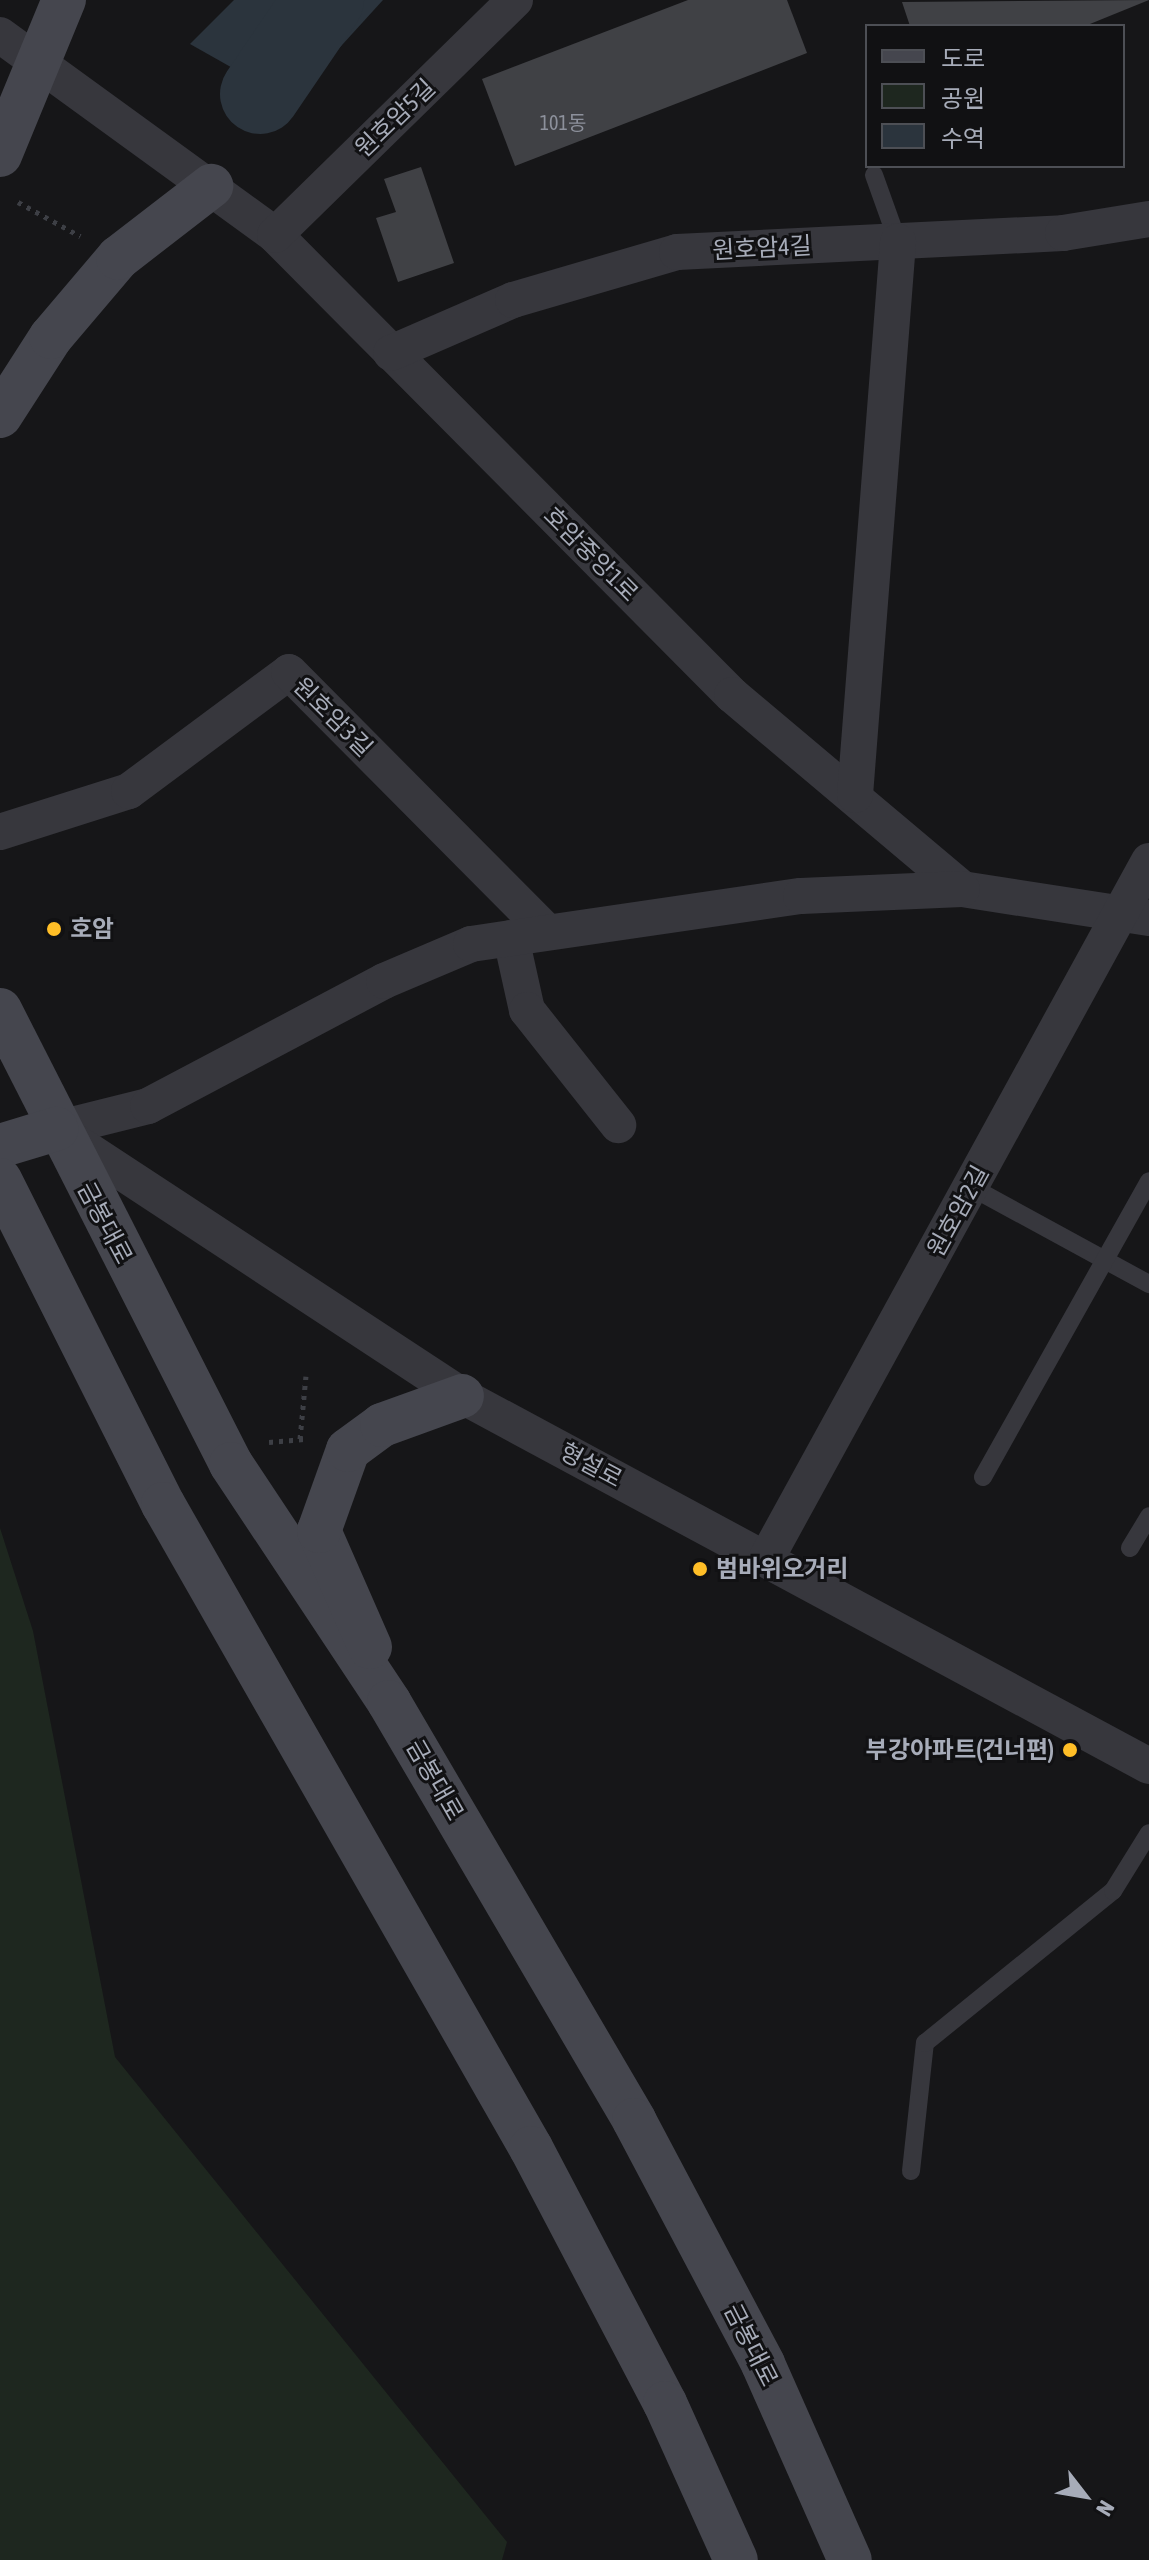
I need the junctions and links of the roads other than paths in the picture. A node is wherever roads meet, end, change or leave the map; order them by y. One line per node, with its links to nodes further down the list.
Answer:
1 (64, 0): 4 (street)
2 (515, 0): 9 (street, 원호암5길)
3 (0, 35): 4 (street, 호암중앙1로)
4 (36, 59): 5 (street); 7 (street, 호암중앙1로)
5 (0, 155)
6 (874, 175): 10 (lane)
7 (211, 186): 9 (street, 호암중앙1로); 12 (street)
8 (1149, 219): 10 (street, 원호암4길)
9 (275, 235): 11 (street, 호암중앙1로)
10 (898, 242): 11 (street, 원호암4길); 13 (street)
11 (391, 353): 13 (street, 호암중앙1로)
12 (0, 416)
13 (855, 795): 16 (street, 호암중앙1로)
14 (0, 832): 18 (street, 원호암3길)
15 (1149, 861): 17 (street, 원호암2길)
16 (962, 889): 17 (street); 18 (street)
17 (1136, 916): 25 (street, 원호암2길)
18 (528, 934): 20 (street); 21 (street)
19 (0, 1010): 21 (street, 금봉대로)
20 (618, 1125)
21 (56, 1129): 22 (street); 28 (street, 형설로); 33 (street, 금봉대로)
22 (0, 1146)
23 (0, 1180): 37 (street)
24 (1149, 1181): 26 (lane)
25 (971, 1187): 26 (lane); 32 (street, 원호암2길)
26 (1106, 1261): 27 (lane); 29 (lane)
27 (1149, 1284)
28 (462, 1396): 32 (street, 형설로); 33 (street)
29 (983, 1477)
30 (1149, 1516): 31 (lane)
31 (1130, 1548)
32 (766, 1559): 34 (street, 형설로)
33 (389, 1702): 38 (street, 금봉대로)
34 (1149, 1766)
35 (1149, 1833): 36 (lane)
36 (911, 2171)
37 (736, 2560)
38 (850, 2560)

